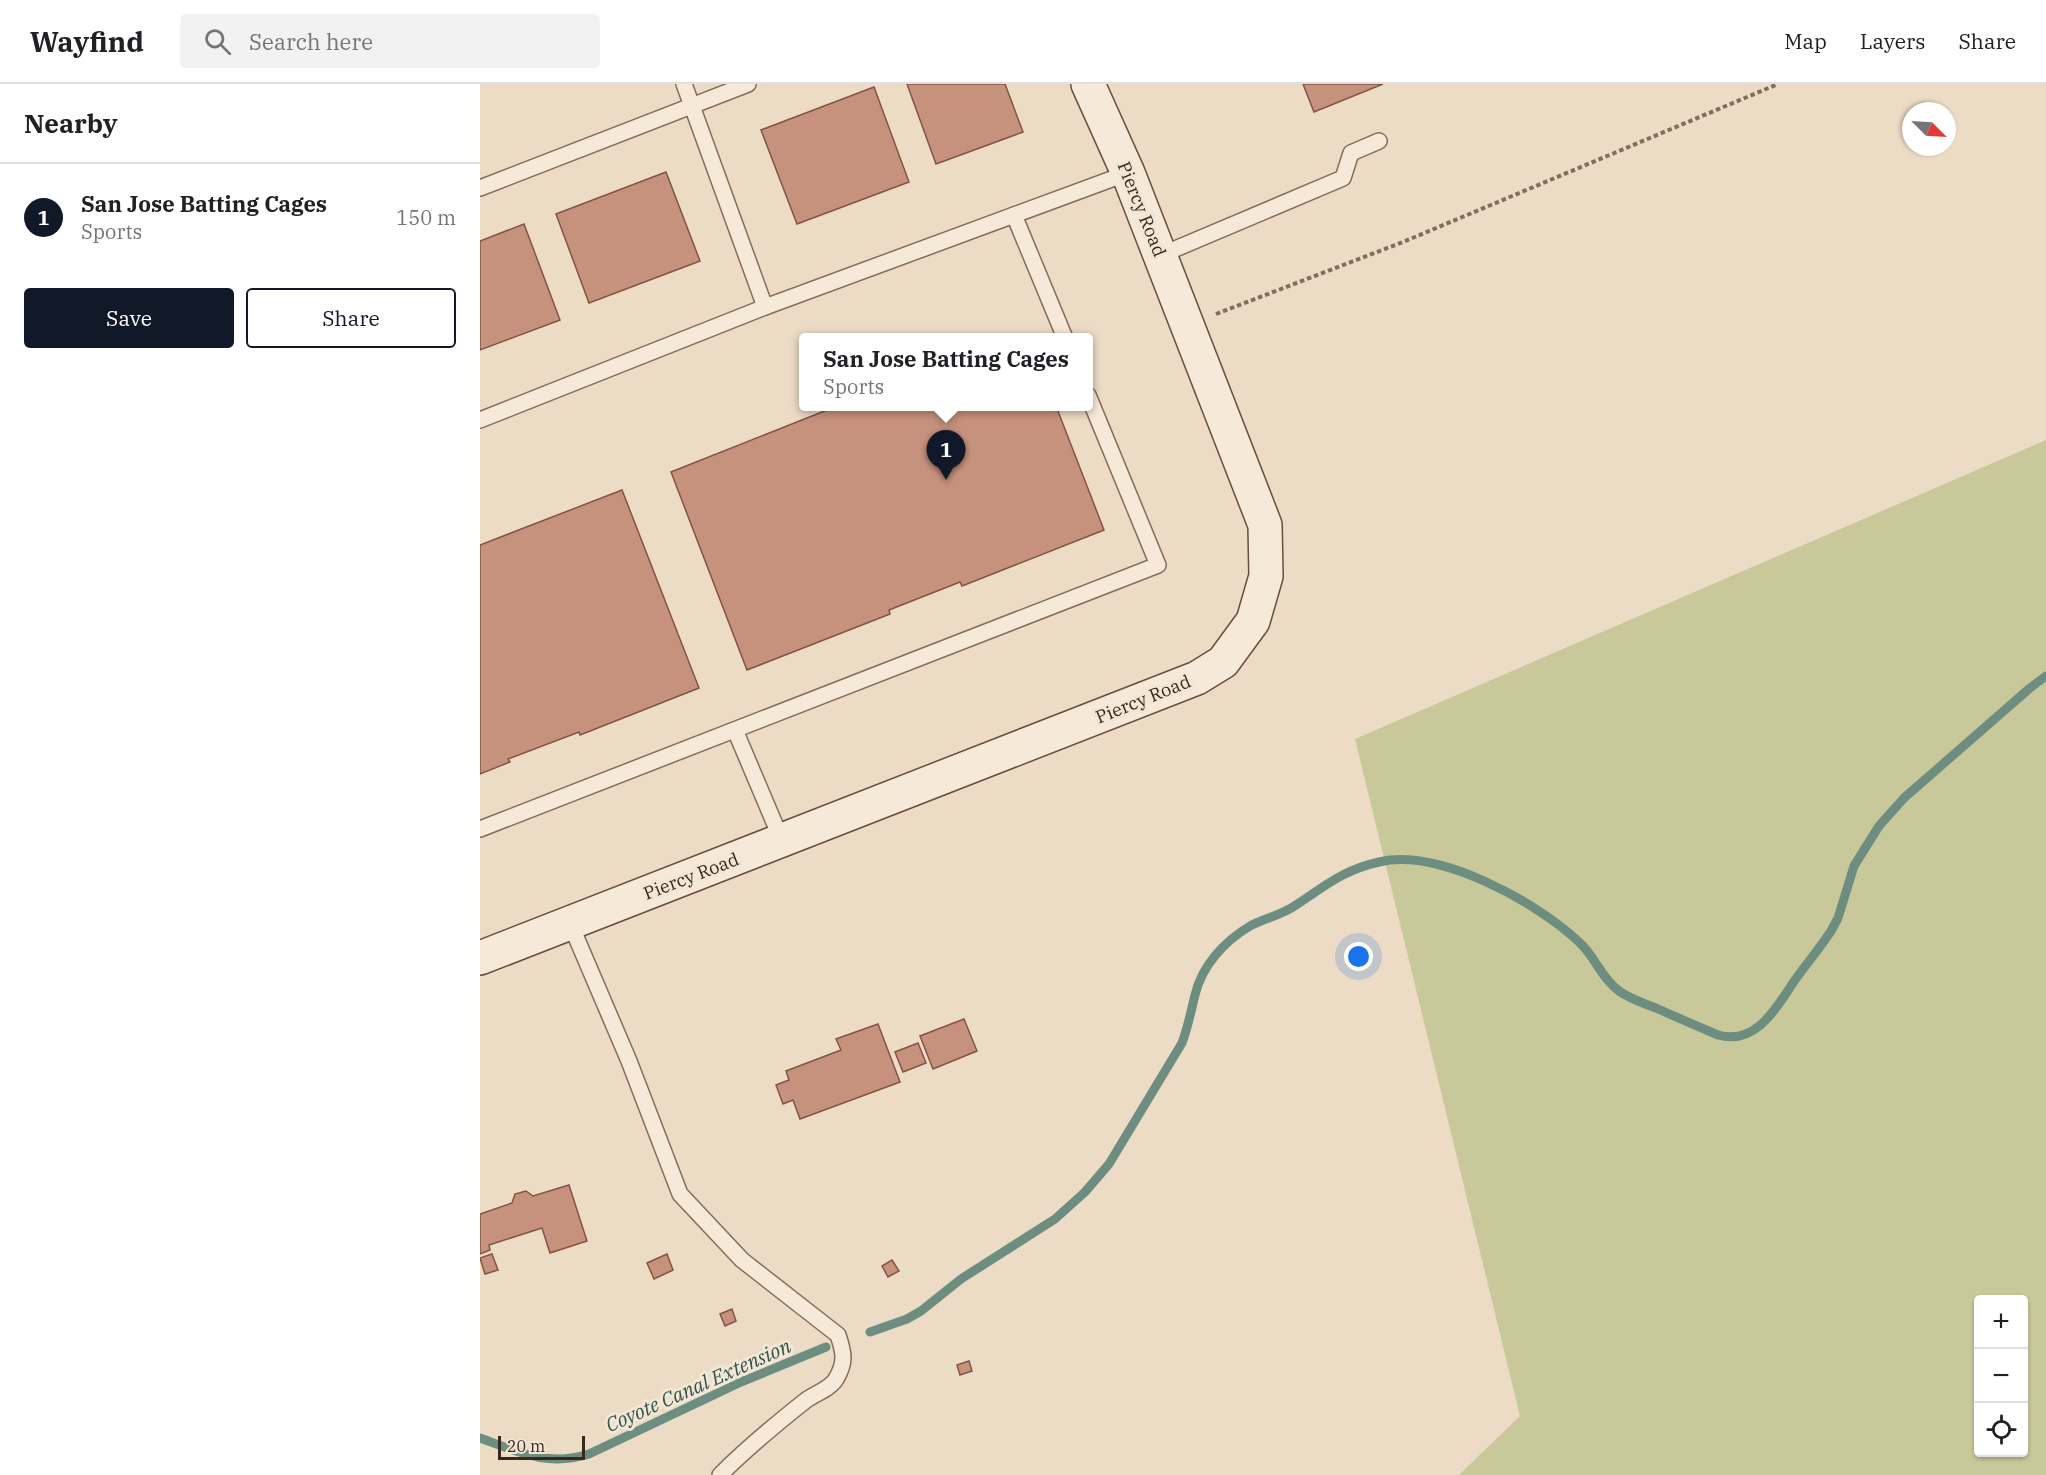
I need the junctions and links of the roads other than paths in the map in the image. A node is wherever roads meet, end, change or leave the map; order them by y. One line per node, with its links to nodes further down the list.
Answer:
1 (684, 84): 4 (lane)
2 (747, 84): 4 (lane)
3 (1088, 84): 6 (street, Piercy Road)
4 (692, 106): 7 (lane); 10 (lane)
5 (1379, 141): 9 (lane)
6 (1128, 173): 8 (lane); 9 (street, Piercy Road)
7 (480, 188)
8 (1014, 215): 10 (lane); 11 (lane)
9 (1161, 255): 16 (street, Piercy Road)
10 (765, 307): 13 (lane)
11 (1063, 333)
12 (1093, 405): 14 (lane)
13 (480, 420)
14 (735, 730): 15 (lane); 16 (lane)
15 (480, 829)
16 (782, 841): 17 (street, Piercy Road)
17 (570, 922): 18 (street, Piercy Road); 19 (lane)
18 (480, 958)
19 (720, 1475)

